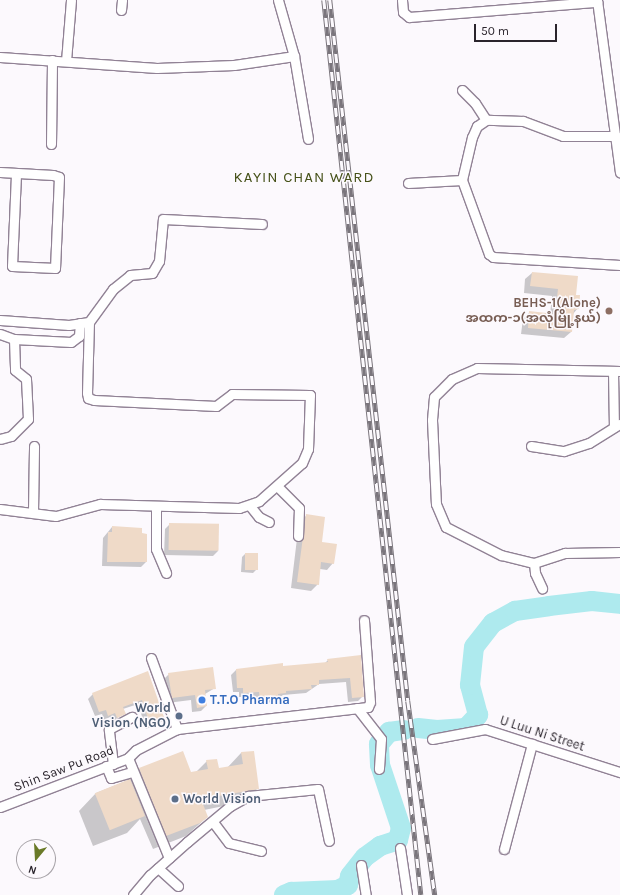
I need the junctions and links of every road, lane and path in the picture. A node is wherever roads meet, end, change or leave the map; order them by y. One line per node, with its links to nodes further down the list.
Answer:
1 (71, 0): 13 (street)
2 (122, 0): 8 (street)
3 (278, 0): 10 (street)
4 (402, 0): 9 (street)
5 (487, 0): 9 (street)
6 (597, 1): 7 (street); 16 (street)
7 (574, 2): 9 (street)
8 (121, 10)
9 (488, 10)
10 (294, 56): 13 (street); 17 (street)
11 (0, 57): 12 (street)
12 (52, 60): 13 (street); 18 (street)
13 (66, 61)
14 (462, 90): 15 (street)
15 (486, 120): 16 (street); 22 (street)
16 (616, 136): 20 (street)
17 (308, 139)
18 (51, 144)
19 (0, 172): 21 (street)
20 (620, 172)
21 (16, 173): 21 (street)
22 (462, 180): 23 (street); 25 (street)
23 (408, 183)
24 (262, 224): 27 (street)
25 (620, 266)
26 (0, 320): 27 (street)
27 (85, 322): 29 (street); 35 (street)
28 (0, 334): 29 (street)
29 (14, 339): 32 (street)
30 (617, 371): 31 (street); 43 (street)
31 (617, 425): 34 (street)
32 (0, 439)
33 (34, 446): 39 (street)
34 (531, 446)
35 (277, 486): 36 (street); 41 (street)
36 (250, 506): 37 (street); 40 (street)
37 (156, 507): 39 (street); 44 (street)
38 (0, 509): 39 (street)
39 (32, 512)
40 (269, 522)
41 (298, 536)
42 (620, 552): 43 (street)
43 (534, 563): 45 (street)
44 (166, 573)
45 (542, 588)
46 (364, 620): 48 (street)
47 (151, 658): 50 (street)
48 (357, 708): 50 (street, Shin Saw Pu Road); 55 (street)
49 (132, 716): 54 (street)
50 (177, 729): 53 (street, Shin Saw Pu Road)
51 (432, 739): 52 (street, U Luu Ni Street)
52 (532, 744): 57 (street, U Luu Ni Street); 62 (street)
53 (128, 758): 54 (street, Shin Saw Pu Road); 56 (street)
54 (110, 765): 56 (street); 58 (street, Shin Saw Pu Road)
55 (379, 769)
56 (132, 772): 64 (street)
57 (620, 772)
58 (0, 807)
59 (213, 822): 60 (street); 63 (street); 64 (street)
60 (329, 841)
61 (400, 848): 70 (street)
62 (504, 849)
63 (261, 851)
64 (169, 858): 66 (street)
65 (361, 866): 69 (street)
66 (158, 868): 67 (street); 68 (street)
67 (178, 886)
68 (133, 895)
69 (366, 895)
70 (407, 895)

